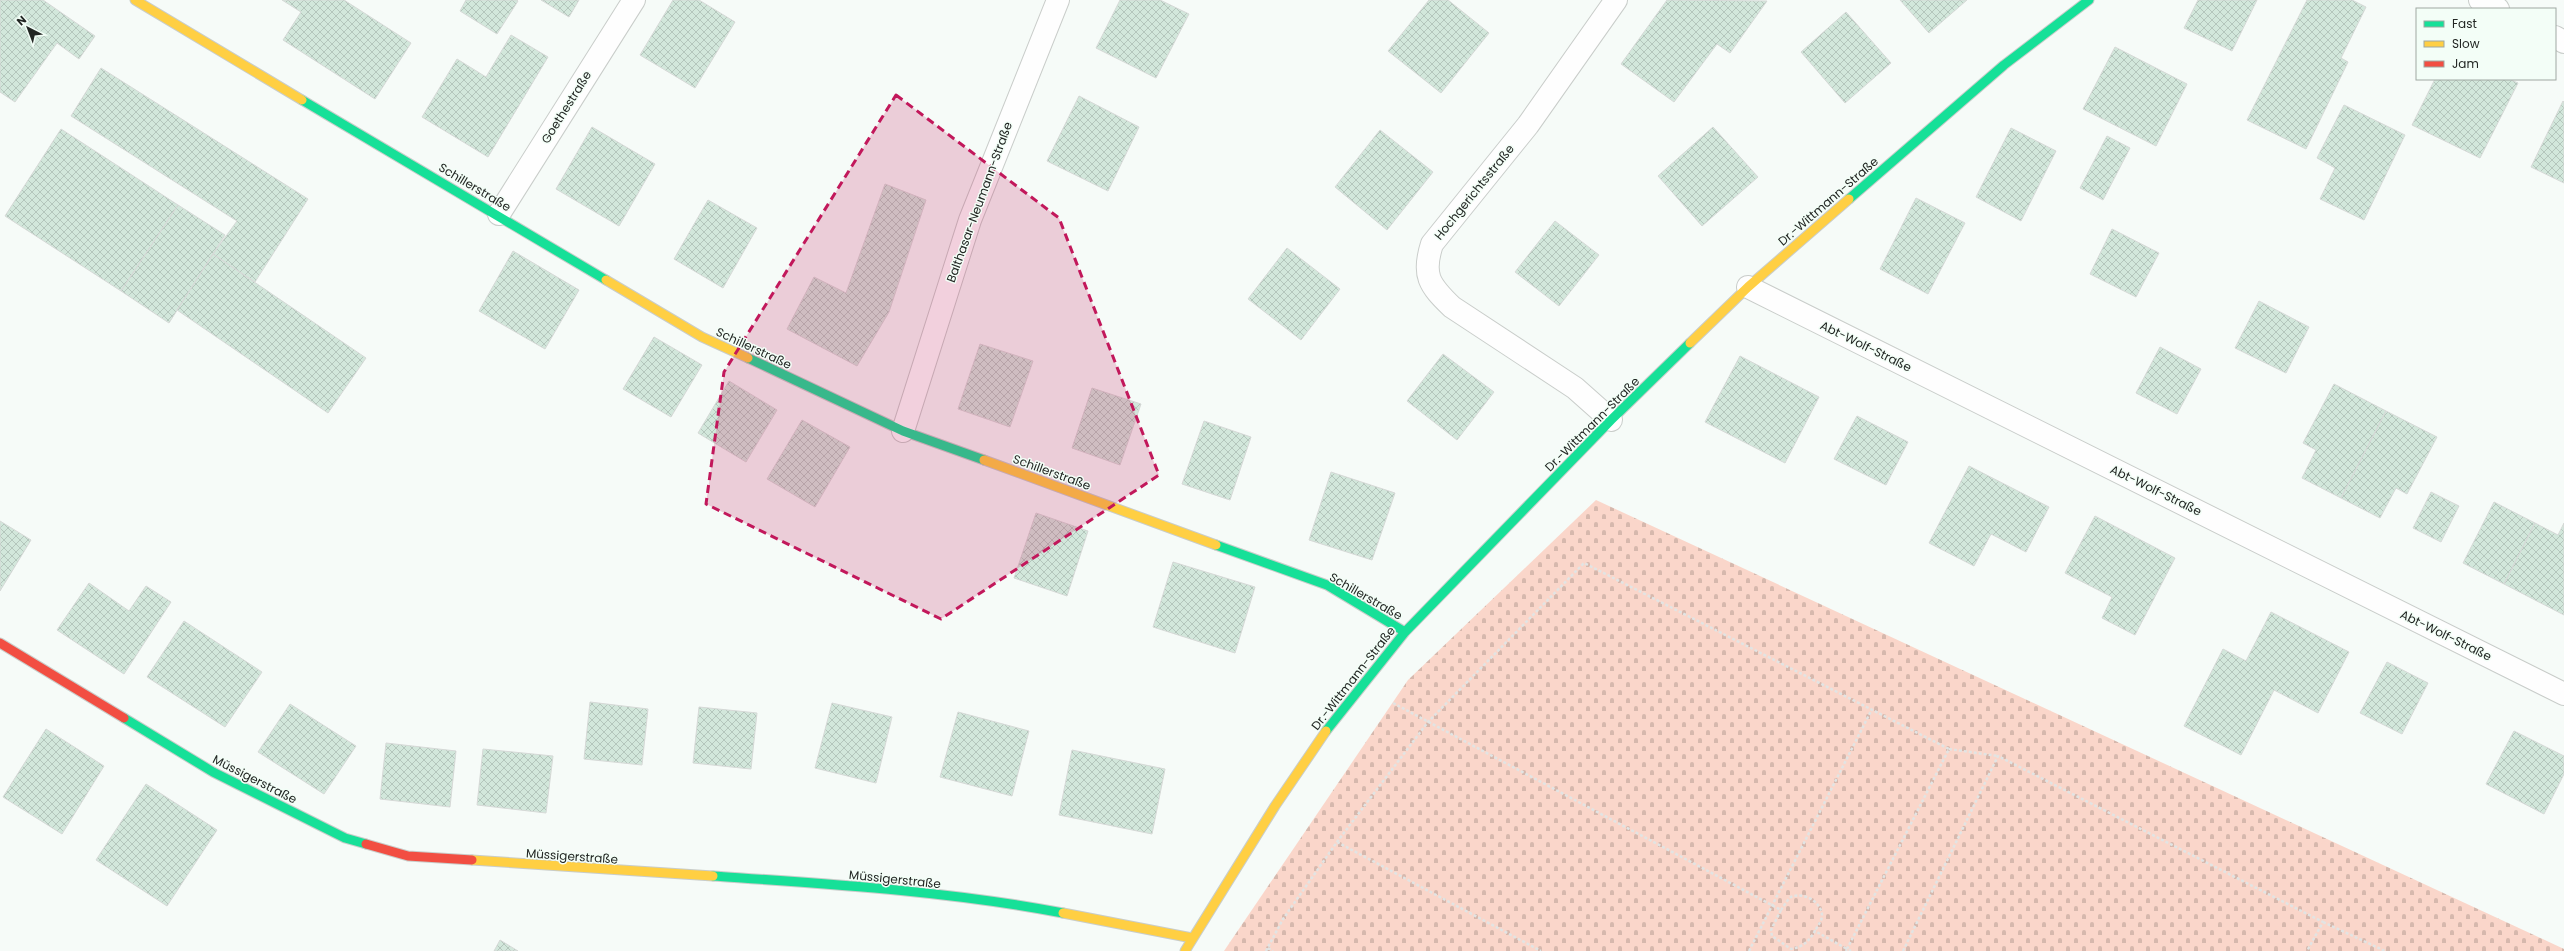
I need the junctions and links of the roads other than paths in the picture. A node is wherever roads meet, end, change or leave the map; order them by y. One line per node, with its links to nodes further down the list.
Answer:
1 (135, 0): 8 (street, Schillerstraße)
2 (634, 0): 8 (street, Goethestraße)
3 (1058, 0): 11 (street, Balthasar-Neumann-Straße)
4 (1616, 0): 10 (street, Hochgerichtsstraße)
5 (2089, 0): 9 (street, Dr.-Wittmann-Straße)
6 (2480, 0): 7 (street)
7 (2496, 8)
8 (499, 214): 11 (street, Schillerstraße)
9 (1748, 287): 10 (street, Dr.-Wittmann-Straße); 14 (street, Abt-Wolf-Straße)
10 (1611, 420): 12 (street, Dr.-Wittmann-Straße)
11 (903, 431): 12 (street, Schillerstraße)
12 (1405, 632): 15 (street, Dr.-Wittmann-Straße)
13 (0, 643): 15 (street, Müssigerstraße)
14 (2564, 694)
15 (1192, 938): 16 (street, Dr.-Wittmann-Straße)
16 (1185, 951)

